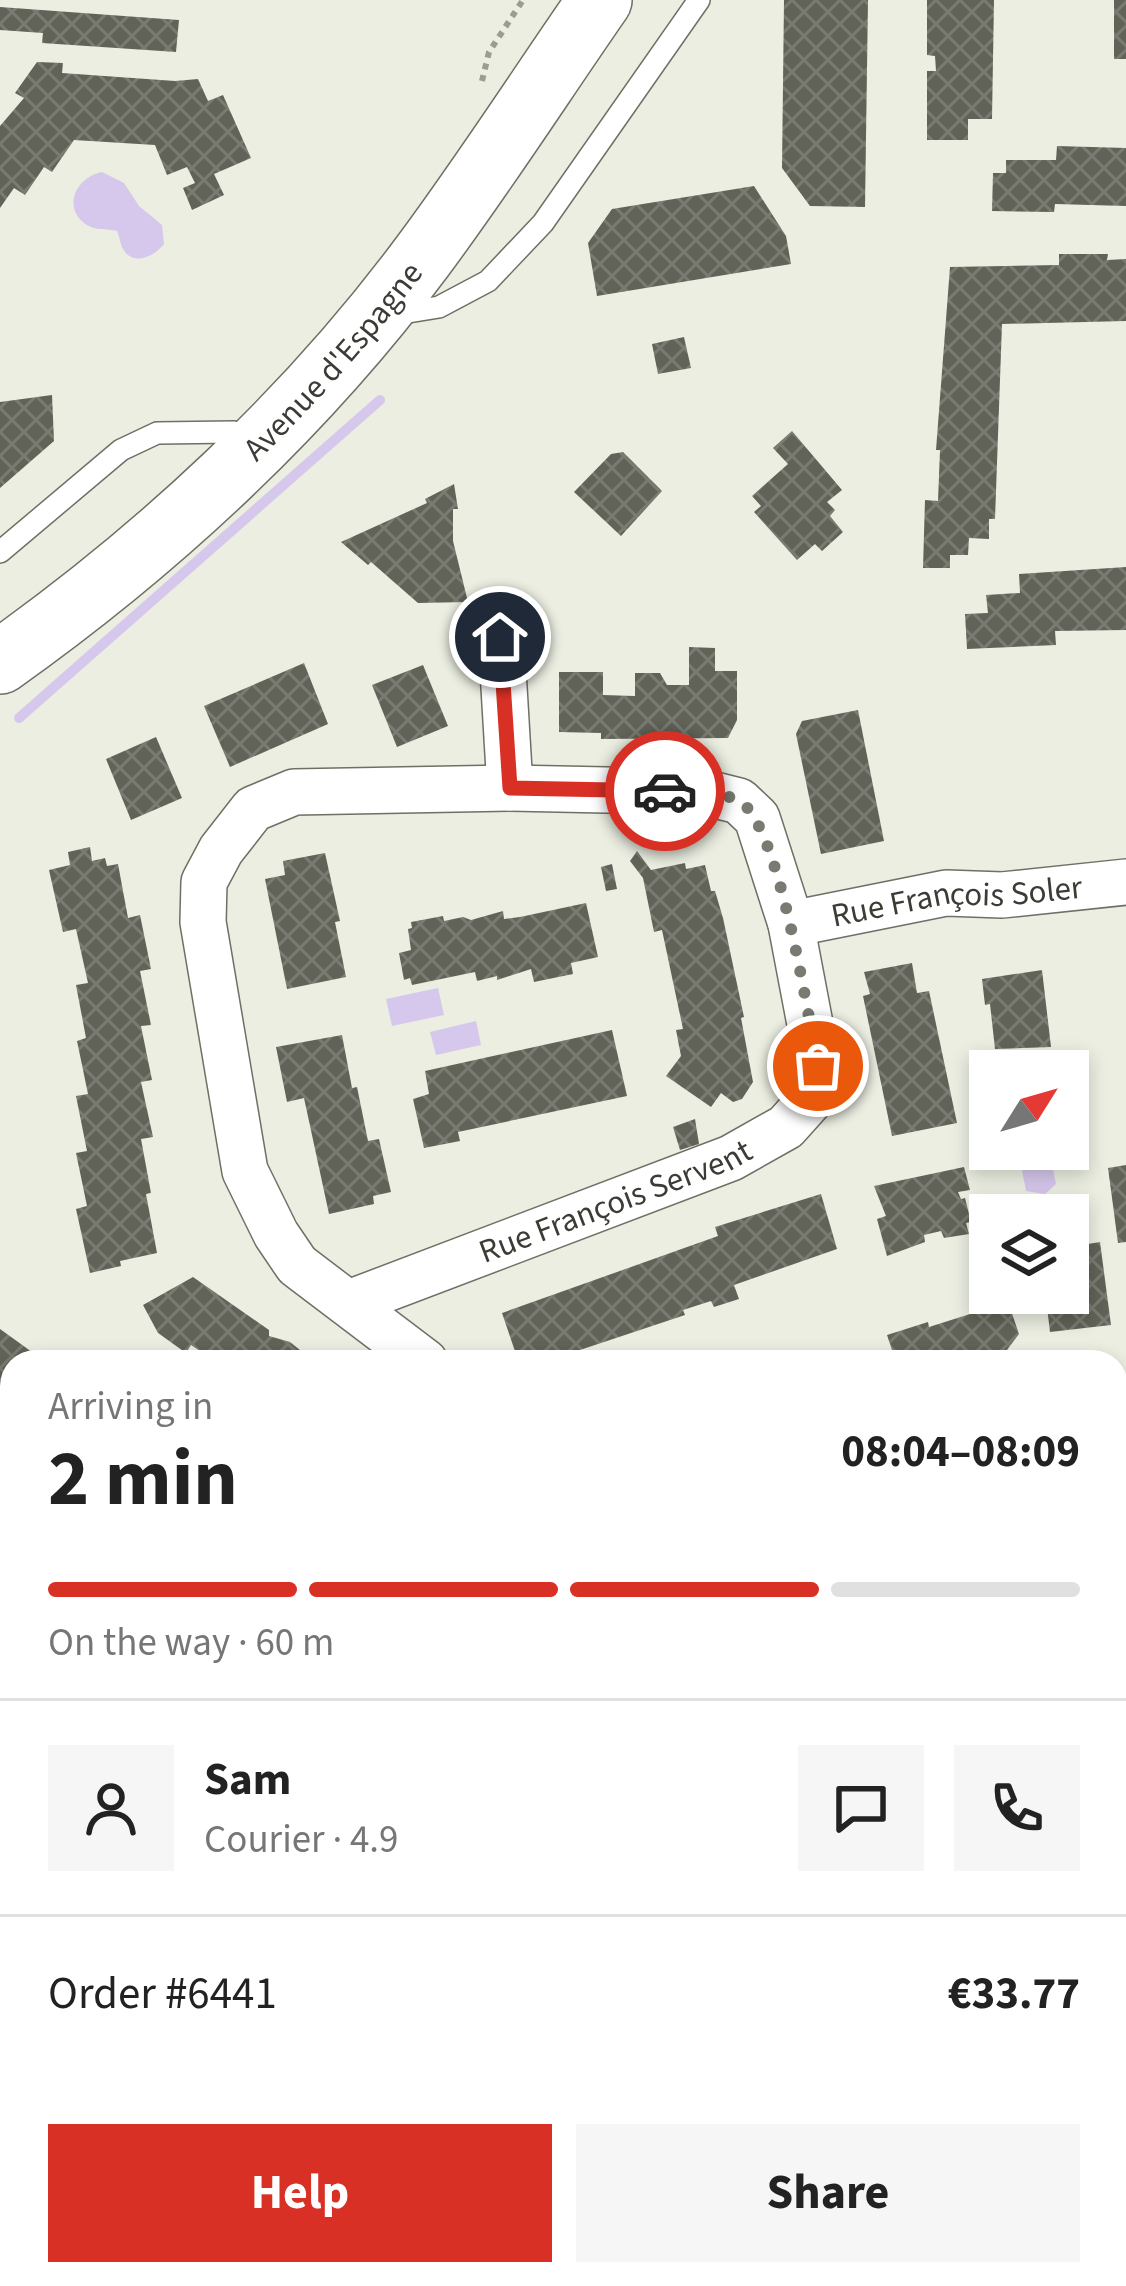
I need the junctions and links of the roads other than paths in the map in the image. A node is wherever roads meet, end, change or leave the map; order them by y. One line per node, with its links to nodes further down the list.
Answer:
1 (567, 0): 5 (main road, Avenue d'Espagne)
2 (600, 0): 4 (main road, Avenue d'Espagne)
3 (699, 0): 4 (lane)
4 (372, 317): 9 (main road, Avenue d'Espagne)
5 (234, 432): 6 (lane); 7 (main road, Avenue d'Espagne)
6 (0, 552)
7 (0, 629)
8 (500, 637): 10 (street)
9 (0, 662)
10 (510, 788): 12 (street, Rue François Servent); 13 (street, Rue François Servent)
11 (1126, 882): 12 (street, Rue François Soler)
12 (791, 924): 13 (street, Rue François Servent)
13 (349, 1303): 14 (street, Rue François Servent)
14 (410, 1350)

